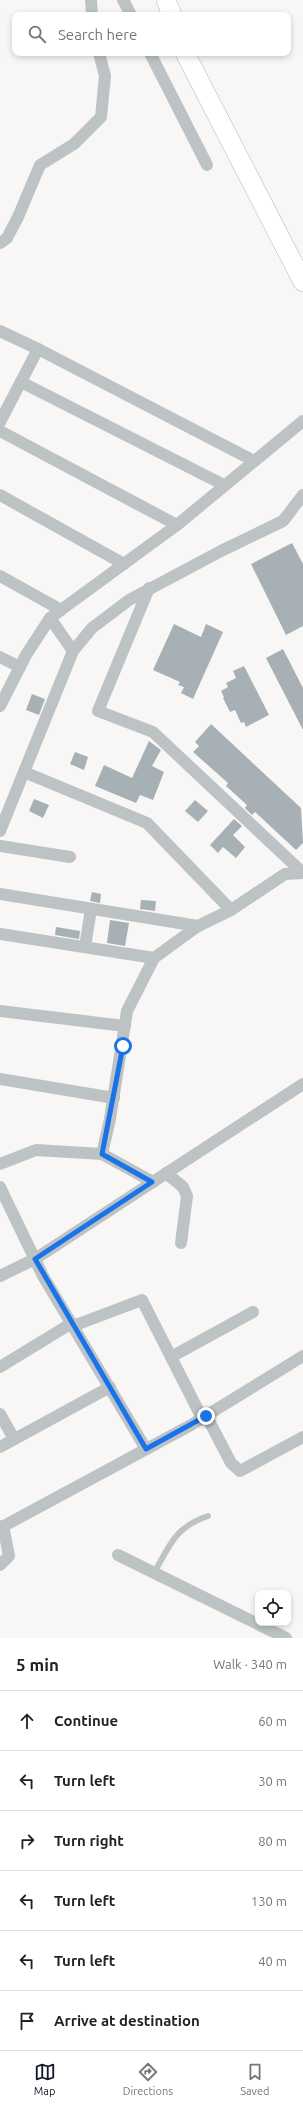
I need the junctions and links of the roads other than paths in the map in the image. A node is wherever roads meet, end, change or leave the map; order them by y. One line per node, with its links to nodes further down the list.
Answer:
1 (91, 0): 4 (street)
2 (123, 0): 5 (street)
3 (166, 0): 6 (main road)
4 (92, 12)
5 (129, 12)
6 (171, 12)
7 (100, 56): 11 (street)
8 (152, 56): 10 (street)
9 (187, 56): 12 (main road)
10 (207, 165)
11 (0, 243)
12 (303, 282)
13 (0, 331): 14 (street)
14 (38, 349): 15 (street); 19 (street)
15 (21, 382): 17 (street); 20 (street)
16 (303, 420): 19 (street)
17 (0, 422)
18 (0, 431): 23 (street)
19 (254, 461): 20 (street)
20 (224, 485): 23 (street)
21 (0, 495): 24 (street)
22 (303, 495): 26 (street)
23 (177, 525): 24 (street)
24 (124, 564): 27 (street)
25 (0, 576): 27 (street)
26 (149, 588): 29 (street); 37 (street)
27 (61, 610): 28 (street)
28 (50, 618): 29 (street); 31 (street)
29 (73, 651): 33 (street)
30 (0, 657): 31 (street)
31 (20, 667): 32 (street)
32 (0, 706)
33 (24, 772): 34 (street); 40 (street)
34 (0, 831)
35 (0, 846): 36 (street)
36 (70, 857)
37 (303, 873): 40 (street)
38 (0, 894): 39 (street)
39 (91, 909): 41 (street); 43 (street)
40 (231, 910): 41 (street)
41 (198, 926): 44 (street)
42 (0, 934): 43 (street)
43 (85, 947): 44 (street)
44 (154, 958): 46 (street)
45 (0, 1011): 46 (street)
46 (126, 1026): 49 (street)
47 (0, 1079): 49 (street)
48 (303, 1084): 52 (street)
49 (114, 1098): 50 (street)
50 (102, 1154): 51 (street); 53 (street)
51 (0, 1164)
52 (166, 1173): 53 (street); 55 (street)
53 (152, 1182): 56 (street)
54 (0, 1187): 56 (street)
55 (181, 1243)
56 (35, 1259): 57 (street); 59 (street)
57 (0, 1276)
58 (253, 1312): 61 (street)
59 (72, 1325): 61 (street); 62 (street); 63 (street)
60 (303, 1356): 65 (street)
61 (171, 1357): 65 (street)
62 (0, 1367)
63 (110, 1387): 67 (street); 69 (street)
64 (0, 1414): 67 (street)
65 (204, 1417): 66 (street); 69 (street)
66 (303, 1437)
67 (14, 1439): 68 (street)
68 (0, 1447)
69 (146, 1449): 71 (street)
70 (208, 1516): 74 (lane)
71 (2, 1527): 73 (street)
72 (118, 1555): 74 (street)
73 (0, 1565)
74 (154, 1573): 75 (street)
75 (286, 1638)

